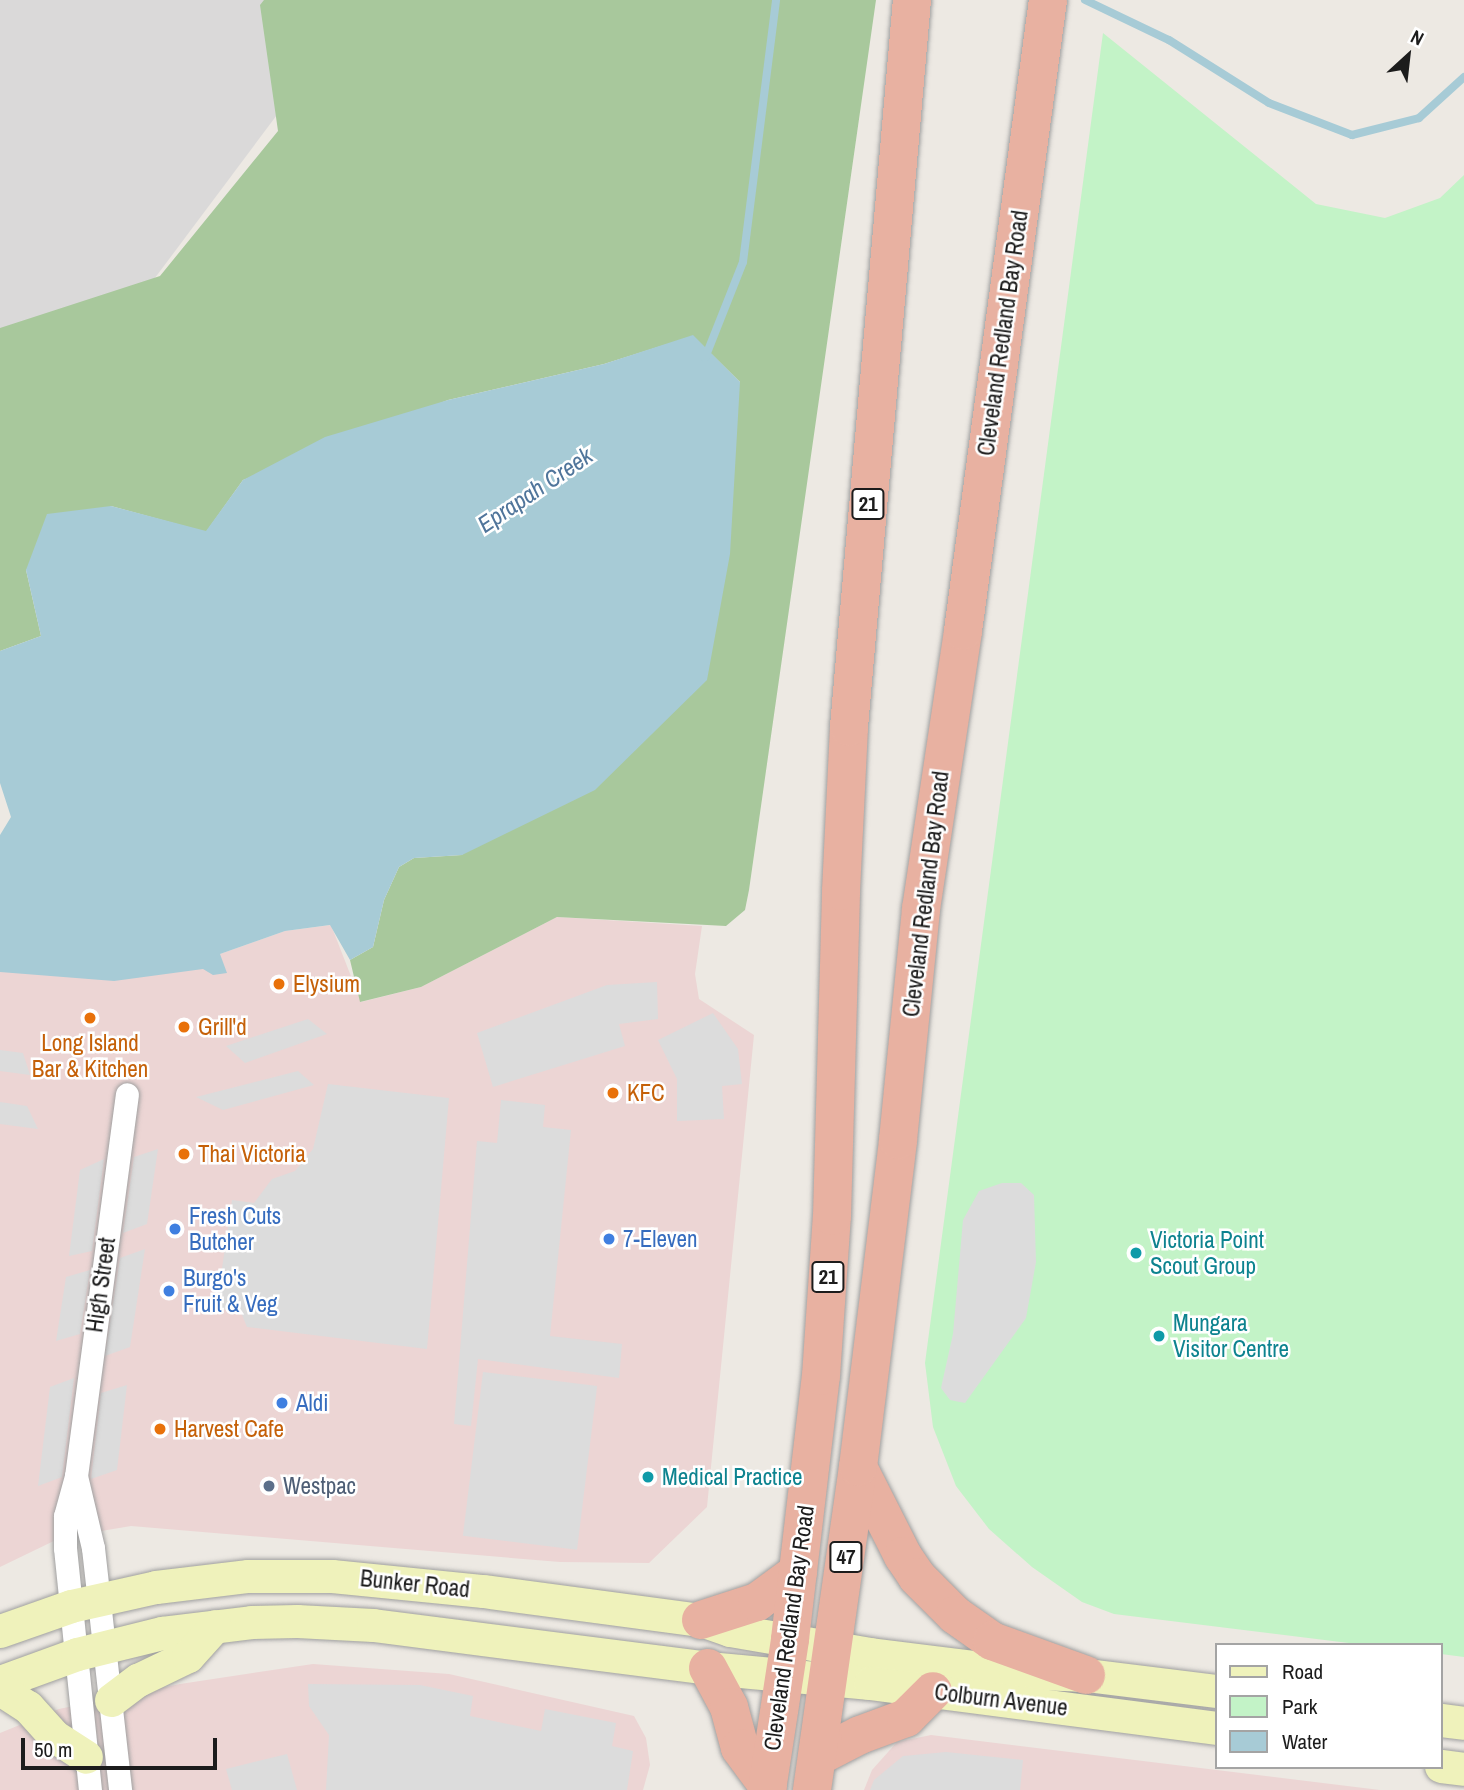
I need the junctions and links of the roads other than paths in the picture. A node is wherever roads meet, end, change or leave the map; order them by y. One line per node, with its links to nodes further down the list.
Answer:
1 (1048, 0): 4 (highway, Cleveland Redland Bay Road / 21)
2 (910, 14): 5 (highway, Cleveland Redland Bay Road / 21)
3 (127, 1094): 6 (street, High Street)
4 (858, 1466): 12 (highway, Cleveland Redland Bay Road / 47); 14 (highway)
5 (798, 1572): 7 (highway); 11 (highway, Cleveland Redland Bay Road / 21)
6 (85, 1602): 7 (main road, Bunker Road); 9 (main road, Bunker Road); 10 (street, High Street)
7 (701, 1620): 11 (main road, Bunker Road)
8 (215, 1626): 10 (main road, Bunker Road); 13 (main road, Bunker Road); 19 (main road)
9 (0, 1631)
10 (91, 1650): 15 (main road, Bunker Road); 19 (street); 23 (street)
11 (787, 1657): 12 (main road, Colburn Avenue); 13 (main road, Bunker Road); 27 (highway, Cleveland Redland Bay Road)
12 (830, 1663): 14 (main road, Colburn Avenue); 17 (main road, Colburn Avenue); 26 (highway, Cleveland Redland Bay Road / 47)
13 (708, 1668): 27 (highway)
14 (1086, 1675): 18 (main road, Colburn Avenue)
15 (0, 1682)
16 (0, 1689): 23 (main road)
17 (933, 1691): 22 (main road, Colburn Avenue); 26 (highway)
18 (1216, 1691)
19 (111, 1700): 29 (street)
20 (1443, 1720): 21 (main road)
21 (1464, 1723)
22 (1216, 1728)
23 (86, 1757): 28 (street)
24 (1443, 1766): 25 (main road)
25 (1464, 1769)
26 (815, 1773)
27 (767, 1788)
28 (90, 1790)
29 (120, 1790)

